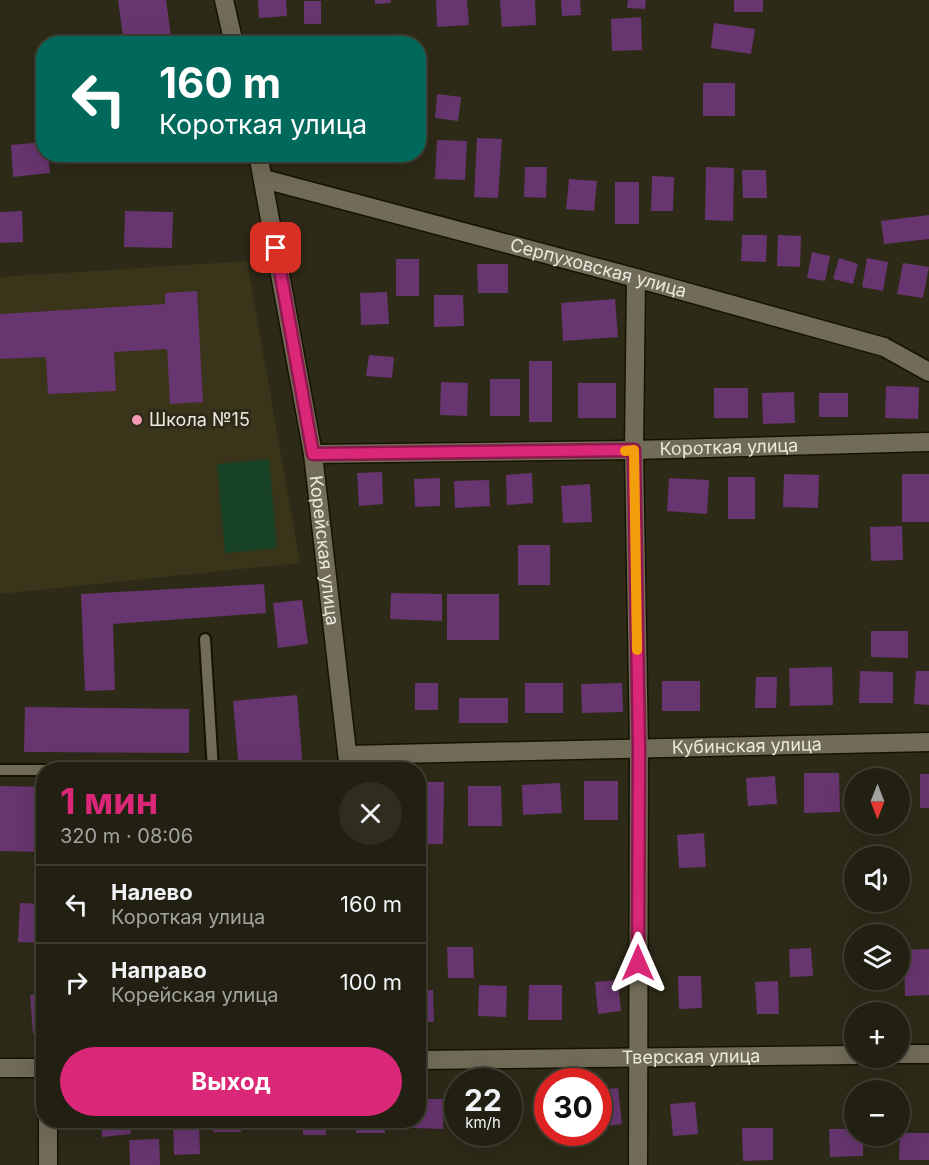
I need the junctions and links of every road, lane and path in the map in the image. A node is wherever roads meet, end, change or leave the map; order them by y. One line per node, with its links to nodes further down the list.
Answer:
1 (224, 0): 2 (street)
2 (232, 36)
3 (260, 162): 4 (street, Корейская улица)
4 (264, 179): 5 (street, Серпуховская улица); 9 (street, Корейская улица)
5 (636, 278): 6 (street, Серпуховская улица); 8 (street)
6 (929, 372)
7 (929, 442): 8 (street, Короткая улица)
8 (634, 450): 9 (street, Короткая улица); 12 (street)
9 (313, 454): 14 (street, Корейская улица)
10 (205, 639): 13 (lane)
11 (929, 742): 12 (street, Кубинская улица)
12 (639, 748): 14 (street, Кубинская улица); 20 (street)
13 (213, 762)
14 (348, 762)
15 (0, 770): 16 (lane)
16 (36, 770)
17 (910, 1054): 18 (street)
18 (929, 1054)
19 (844, 1055): 20 (street, Тверская улица)
20 (638, 1059): 21 (street, Тверская улица); 26 (street)
21 (426, 1060)
22 (0, 1068): 23 (street)
23 (36, 1068)
24 (48, 1128): 25 (street)
25 (48, 1165)
26 (638, 1165)

